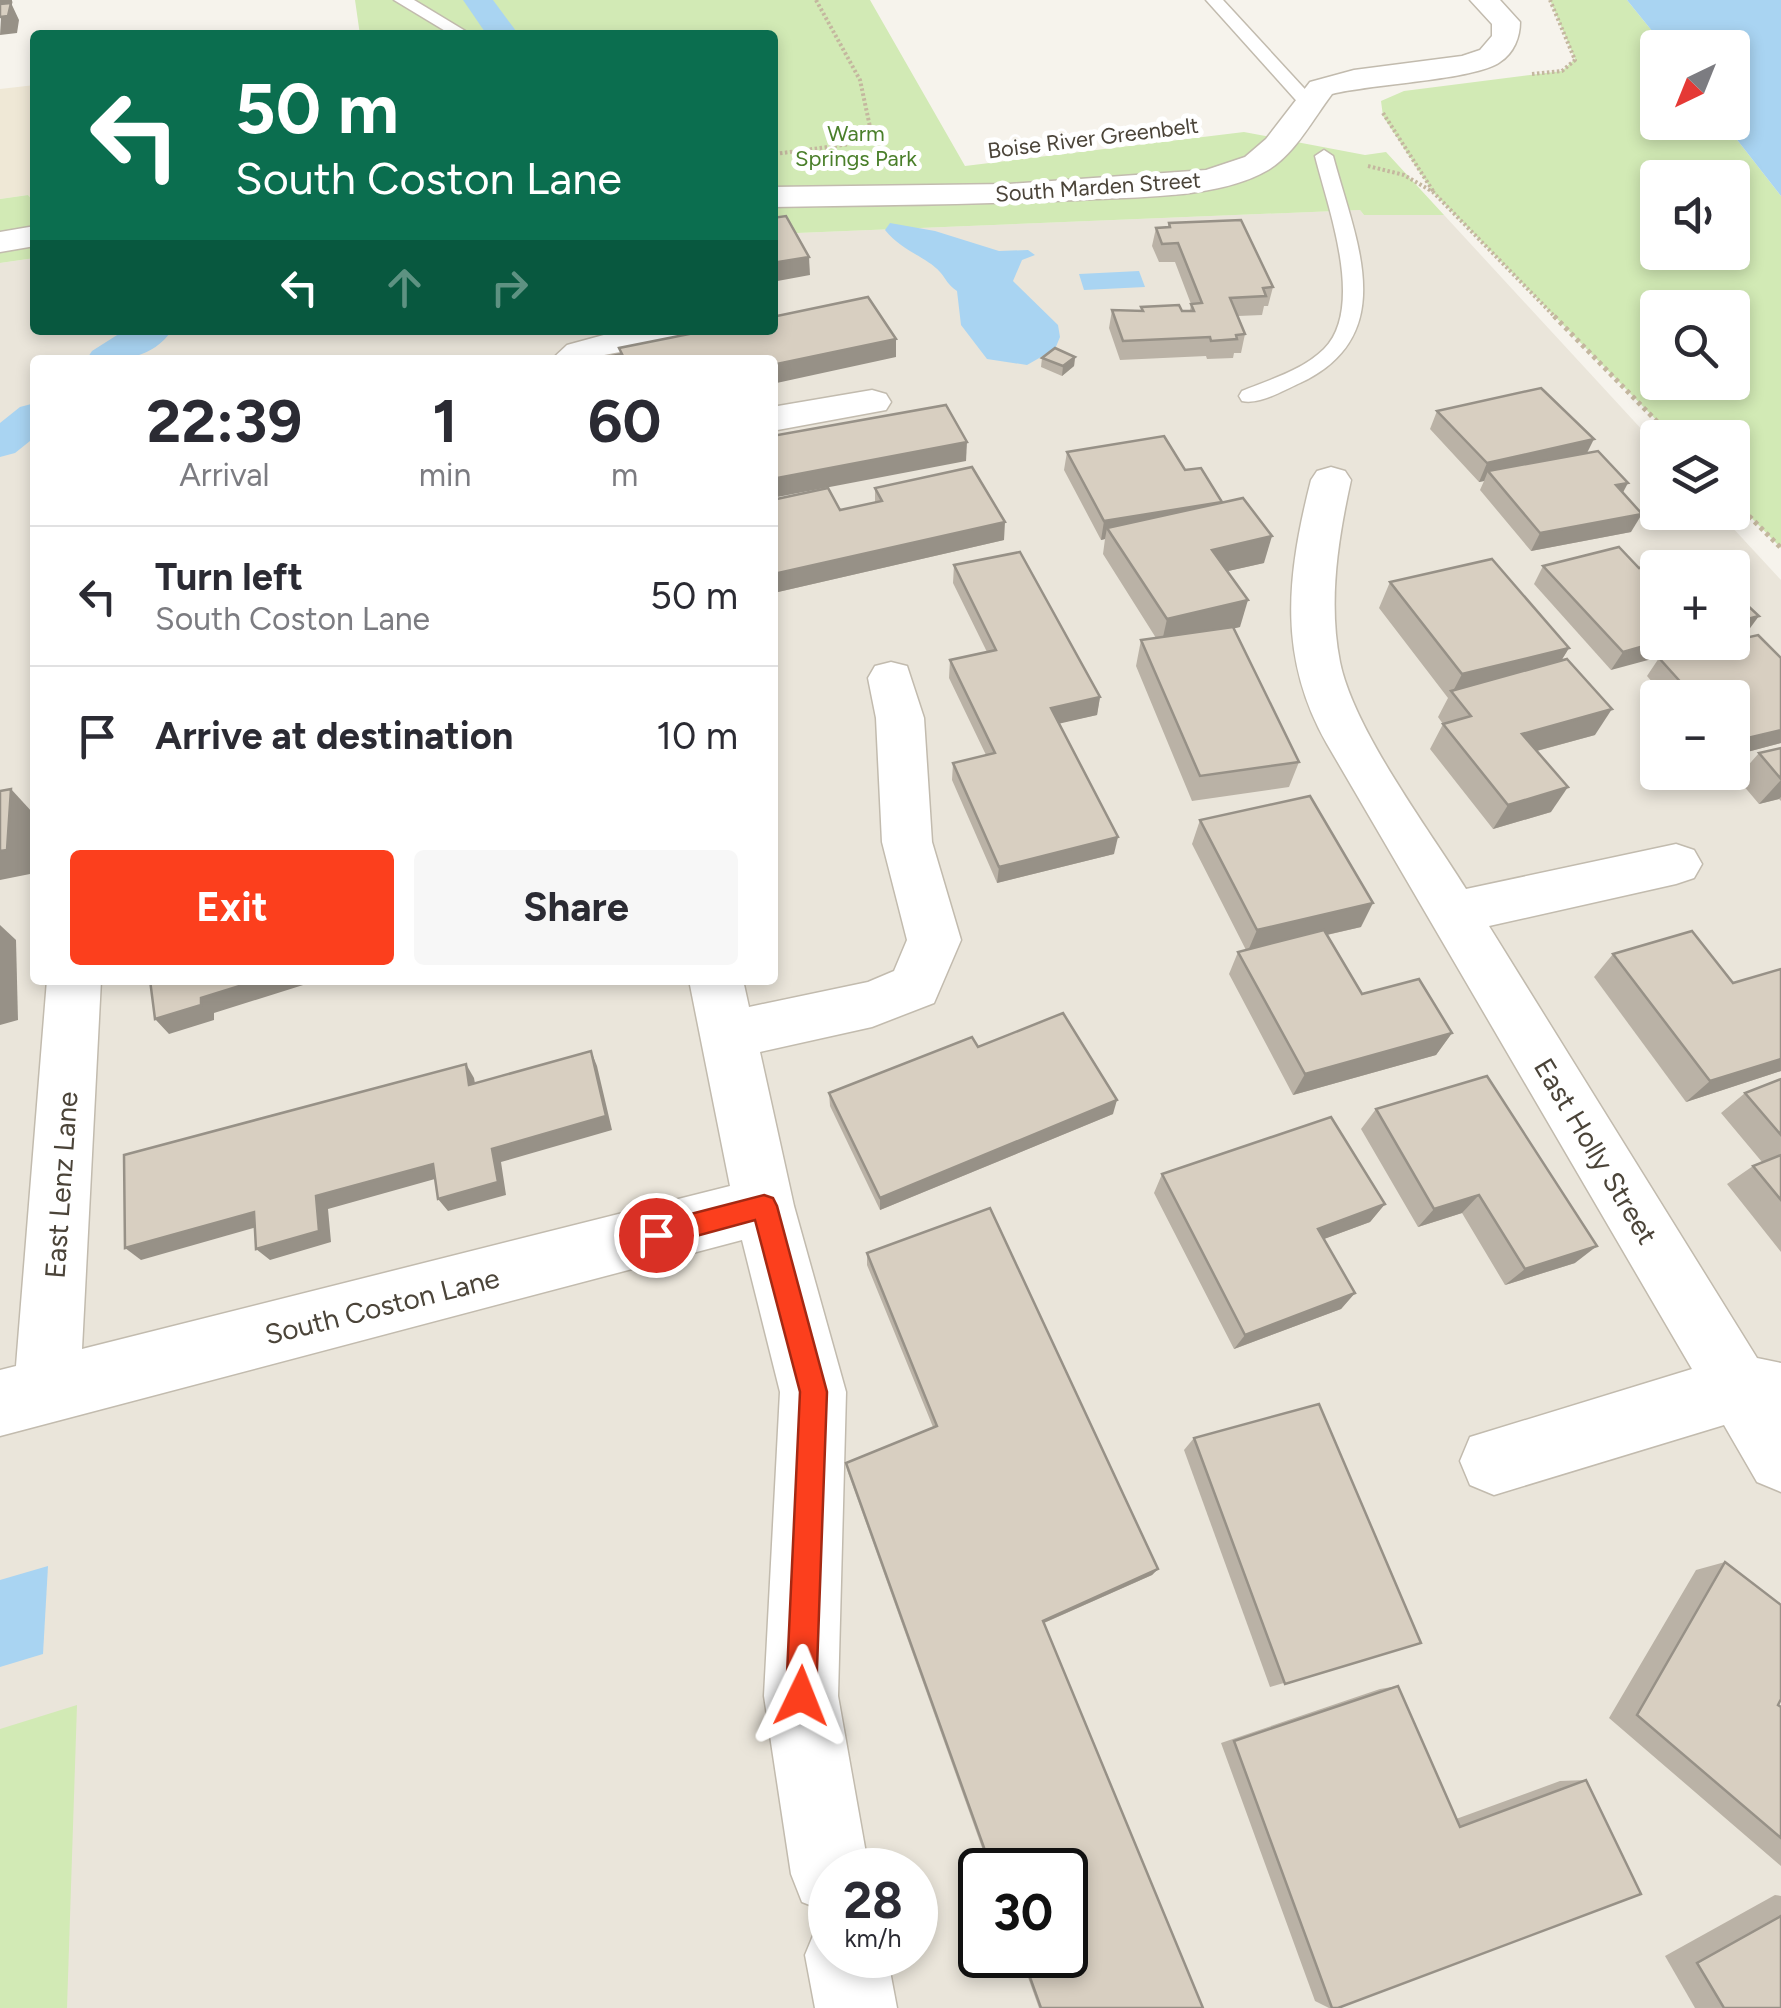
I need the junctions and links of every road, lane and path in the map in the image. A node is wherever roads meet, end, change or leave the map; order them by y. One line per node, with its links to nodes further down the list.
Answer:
1 (402, 0): 5 (lane)
2 (816, 0): 7 (path)
3 (1484, 0): 6 (street, South Marden Street)
4 (1220, 1): 6 (lane)
5 (455, 30)
6 (1308, 103): 11 (street, South Marden Street)
7 (872, 141): 8 (path); 10 (path)
8 (778, 153)
9 (1324, 156): 16 (lane); 19 (path)
10 (890, 165)
11 (778, 197)
12 (30, 237): 13 (street)
13 (0, 242)
14 (672, 335): 15 (street)
15 (574, 355)
16 (1250, 396)
17 (872, 402): 18 (street)
18 (778, 418)
19 (1655, 420)
20 (1331, 480): 25 (street, East Holly Street)
21 (1750, 516): 22 (path)
22 (1781, 548)
23 (891, 678): 27 (street)
24 (1676, 864): 25 (street)
25 (1452, 914): 29 (street, East Holly Street)
26 (73, 985): 30 (street, East Lenz Lane)
27 (723, 1007): 28 (street)
28 (764, 1206): 30 (street, South Coston Lane); 33 (street)
29 (1760, 1392): 31 (street, East Holly Street); 32 (street)
30 (24, 1396)
31 (1781, 1458)
32 (1494, 1461)
33 (825, 1848)
34 (850, 1978): 35 (street)
35 (856, 2008)

